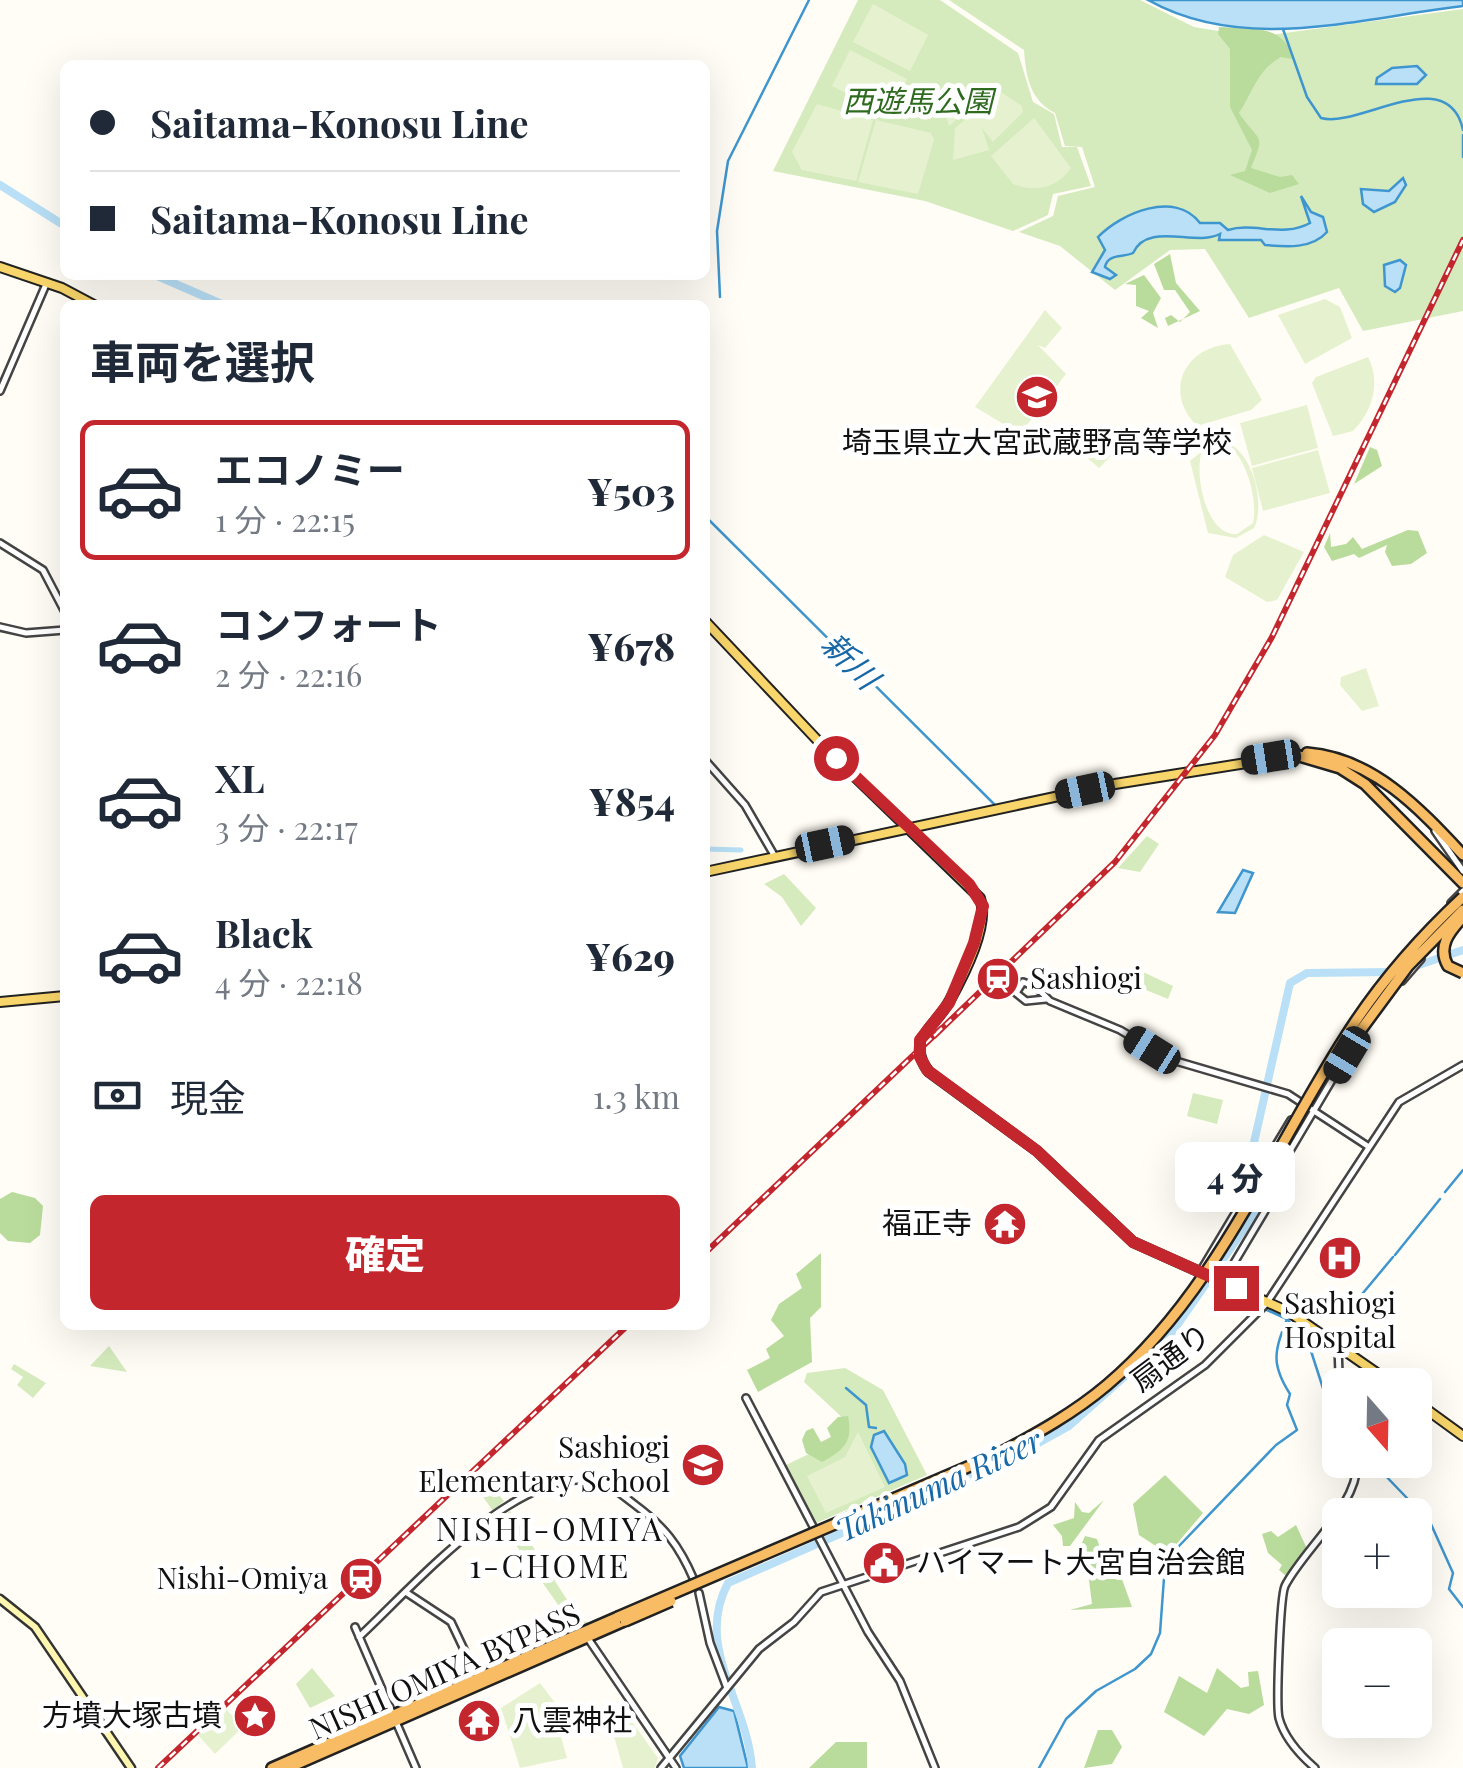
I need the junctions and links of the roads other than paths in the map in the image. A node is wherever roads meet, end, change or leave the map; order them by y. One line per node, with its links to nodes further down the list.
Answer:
1 (0, 267): 2 (main road)
2 (47, 282): 3 (main road); 4 (street)
3 (84, 300)
4 (0, 390)
5 (0, 542): 6 (street)
6 (60, 602)
7 (710, 626): 15 (main road)
8 (0, 627): 9 (street)
9 (60, 630)
10 (1296, 755): 12 (highway); 14 (highway); 15 (main road)
11 (710, 766): 16 (street)
12 (1401, 795): 13 (highway); 14 (highway)
13 (1413, 805): 17 (highway); 18 (street)
14 (1403, 820): 20 (highway)
15 (908, 826): 16 (main road); 33 (main road)
16 (774, 855): 19 (main road)
17 (1463, 855)
18 (1463, 870)
19 (710, 871)
20 (1463, 881)
21 (1463, 894): 30 (street, bridge); 48 (highway, NISHI OMIYA BYPASS, bridge)
22 (1463, 915): 23 (highway, bridge); 31 (street); 48 (highway, NISHI OMIYA BYPASS, bridge)
23 (1463, 974)
24 (1034, 986): 26 (street); 27 (street); 27 (street)
25 (60, 996): 28 (main road)
26 (1046, 999): 27 (street); 30 (street)
27 (1027, 1001)
28 (0, 1002)
29 (1463, 1065): 32 (street, 扇通り)
30 (1302, 1102): 31 (street); 33 (street, bridge)
31 (1314, 1110): 32 (street); 34 (street)
32 (1369, 1146): 35 (street, 扇通り)
33 (1200, 1272): 34 (main road)
34 (1217, 1280): 35 (main road)
35 (1268, 1302): 36 (main road); 44 (street, 扇通り)
36 (1338, 1344): 37 (street); 38 (main road)
37 (1339, 1368)
38 (1371, 1368)
39 (746, 1398): 44 (street)
40 (1432, 1413): 41 (main road)
41 (1463, 1436)
42 (1352, 1478): 63 (street)
43 (694, 1580): 45 (street)
44 (842, 1582): 53 (street, 扇通り); 62 (street)
45 (407, 1593): 50 (street); 52 (street)
46 (700, 1593): 53 (street)
47 (0, 1599): 56 (main road)
48 (621, 1619): 51 (highway, NISHI OMIYA BYPASS); 52 (highway, NISHI OMIYA BYPASS)
49 (355, 1627): 50 (street)
50 (360, 1637): 54 (street)
51 (587, 1637): 52 (highway, NISHI OMIYA BYPASS); 55 (street)
52 (479, 1682): 54 (highway, NISHI OMIYA BYPASS)
53 (729, 1686): 55 (street)
54 (394, 1717): 57 (highway, NISHI OMIYA BYPASS); 58 (highway, NISHI OMIYA BYPASS); 59 (street)
55 (670, 1759): 60 (street); 61 (street)
56 (131, 1768)
57 (272, 1768)
58 (288, 1768)
59 (416, 1768)
60 (661, 1768)
61 (676, 1768)
62 (935, 1768)
63 (1314, 1768)

